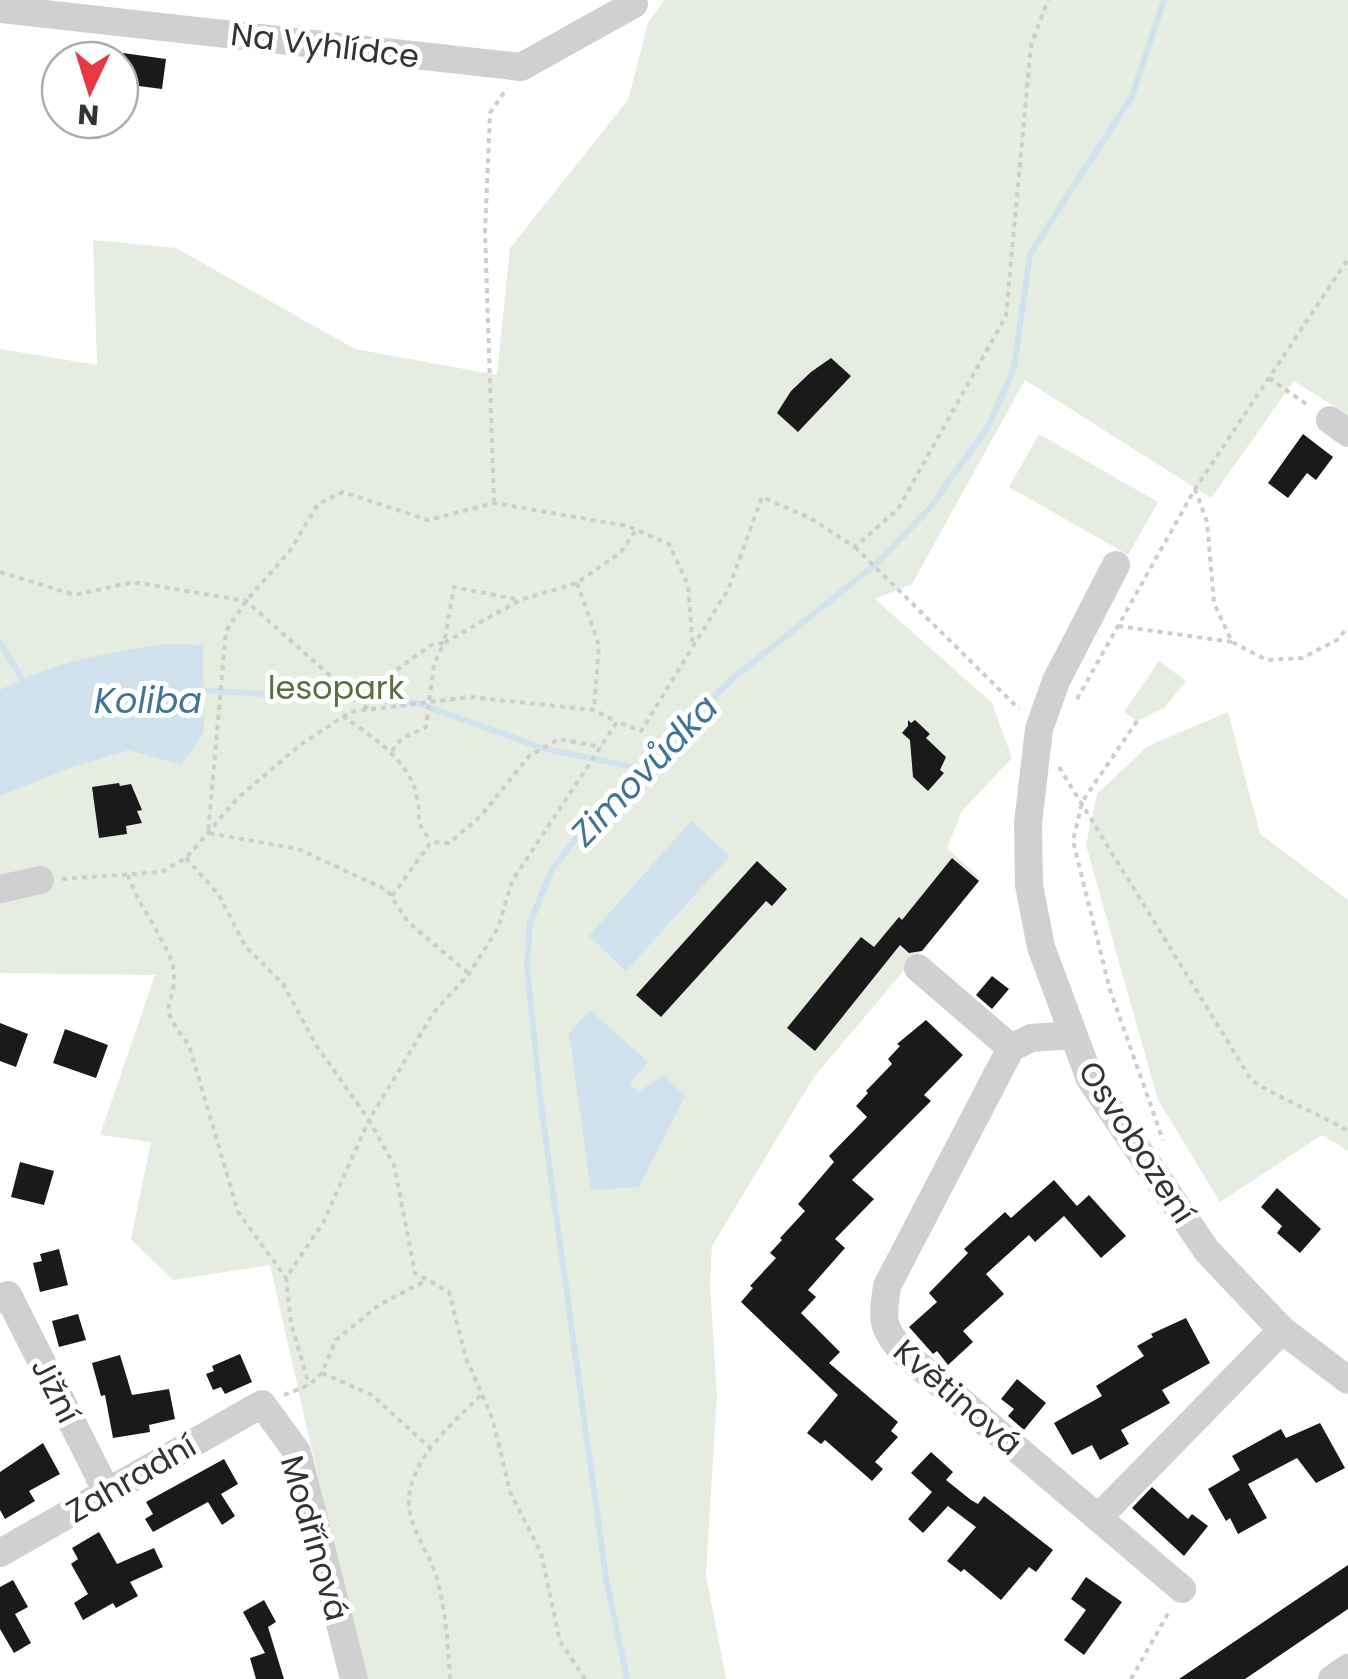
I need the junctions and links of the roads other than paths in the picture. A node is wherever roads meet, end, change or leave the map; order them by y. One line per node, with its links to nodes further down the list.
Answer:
1 (634, 4): 2 (street, Na Vyhlídce)
2 (0, 9)
3 (1116, 565): 7 (street, Osvobození)
4 (40, 880): 5 (street)
5 (0, 889)
6 (918, 968): 8 (street)
7 (1072, 1035): 8 (street); 10 (street, Osvobození)
8 (1011, 1048): 14 (street, Květinová)
9 (0, 1300): 13 (street, Jižní)
10 (1282, 1330): 11 (street, Osvobození); 14 (street)
11 (1348, 1380)
12 (262, 1404): 13 (street, Zahradní); 18 (street, Modřínová)
13 (107, 1492): 15 (street, Zahradní)
14 (1098, 1518): 16 (street, Květinová)
15 (0, 1553)
16 (1182, 1589)
17 (1348, 1668): 19 (street)
18 (354, 1679)
19 (1332, 1679)

